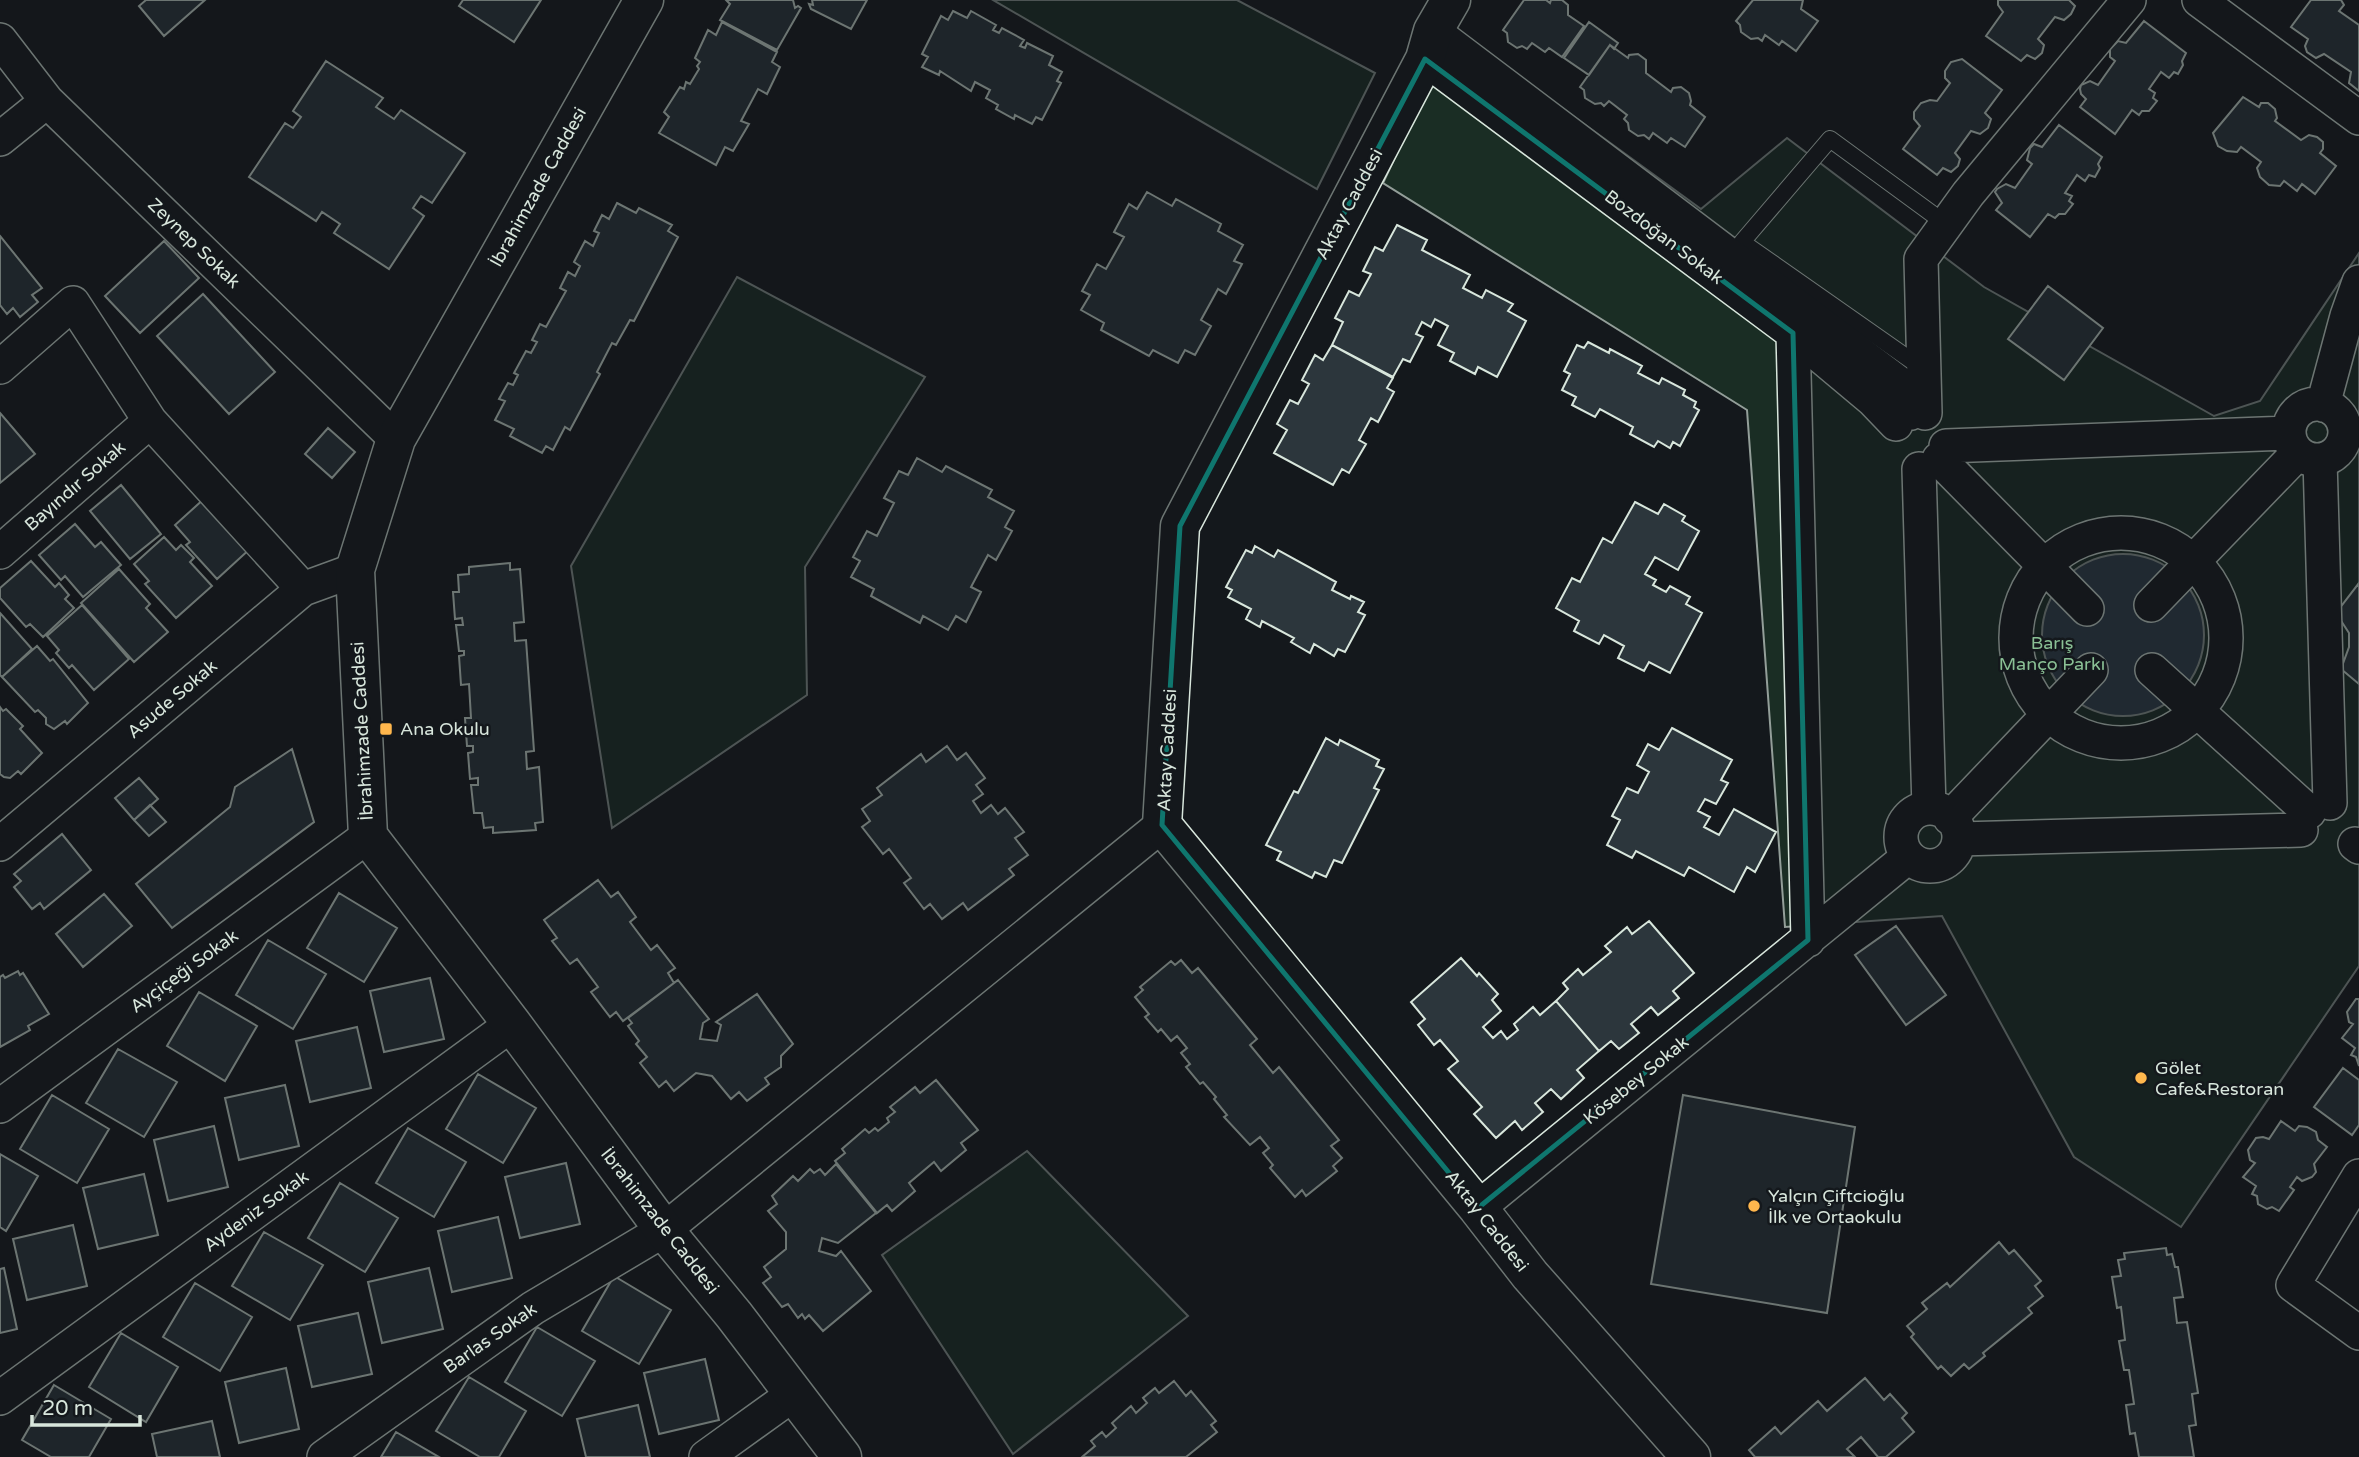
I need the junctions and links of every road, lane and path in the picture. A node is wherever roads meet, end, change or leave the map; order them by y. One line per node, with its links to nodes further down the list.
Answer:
1 (643, 0): 17 (main road, İbrahimzade Caddesi)
2 (2129, 0): 9 (street)
3 (2199, 0): 7 (street)
4 (1436, 30): 11 (street, Bozdoğan Sokak); 15 (street); 33 (main road, Aktay Caddesi)
5 (0, 40): 6 (street, Zeynep Sokak)
6 (47, 101): 8 (street); 17 (street, Zeynep Sokak)
7 (2359, 118)
8 (0, 139)
9 (1946, 224): 13 (street); 13 (lane)
10 (2359, 282): 14 (street)
11 (1793, 333): 15 (street, Bozdoğan Sokak); 37 (street)
12 (0, 367): 16 (street)
13 (1924, 369): 15 (street)
14 (2341, 410): 18 (street); 18 (street)
15 (1911, 417)
16 (150, 421): 20 (street, Bayındır Sokak); 24 (street)
17 (396, 439): 23 (main road, İbrahimzade Caddesi)
18 (2302, 448): 19 (street); 21 (street); 31 (street)
19 (1935, 458): 22 (street); 32 (street)
20 (0, 552)
21 (2196, 556): 22 (street); 22 (path); 25 (street); 29 (street); 29 (path)
22 (2041, 563): 26 (street); 30 (street); 30 (path)
23 (355, 570): 24 (street, Asude Sokak); 34 (main road, İbrahimzade Caddesi)
24 (303, 589): 35 (street, Asude Sokak)
25 (2151, 605)
26 (2087, 609)
27 (2091, 670): 30 (street)
28 (2152, 670): 29 (street)
29 (2200, 715): 30 (street); 30 (path); 31 (street)
30 (2048, 718): 32 (street)
31 (2313, 815): 32 (street)
32 (1946, 822): 36 (street); 36 (street)
33 (1162, 825): 41 (main road, Aktay Caddesi); 42 (street, Barlas Sokak)
34 (368, 836): 38 (main road, İbrahimzade Caddesi); 39 (street, Ayçiçeği Sokak)
35 (0, 844)
36 (1908, 857): 37 (street, Kösebey Sokak)
37 (1801, 946): 41 (street, Kösebey Sokak)
38 (512, 1024): 42 (main road, İbrahimzade Caddesi); 45 (street, Aydeniz Sokak)
39 (0, 1106)
40 (2359, 1176): 43 (street)
41 (1478, 1208): 49 (main road, Aktay Caddesi)
42 (664, 1230): 44 (main road, İbrahimzade Caddesi); 46 (street, Barlas Sokak)
43 (2359, 1333)
44 (795, 1393): 47 (street); 48 (main road, İbrahimzade Caddesi)
45 (0, 1398)
46 (324, 1457)
47 (706, 1457)
48 (842, 1457)
49 (1691, 1457)

